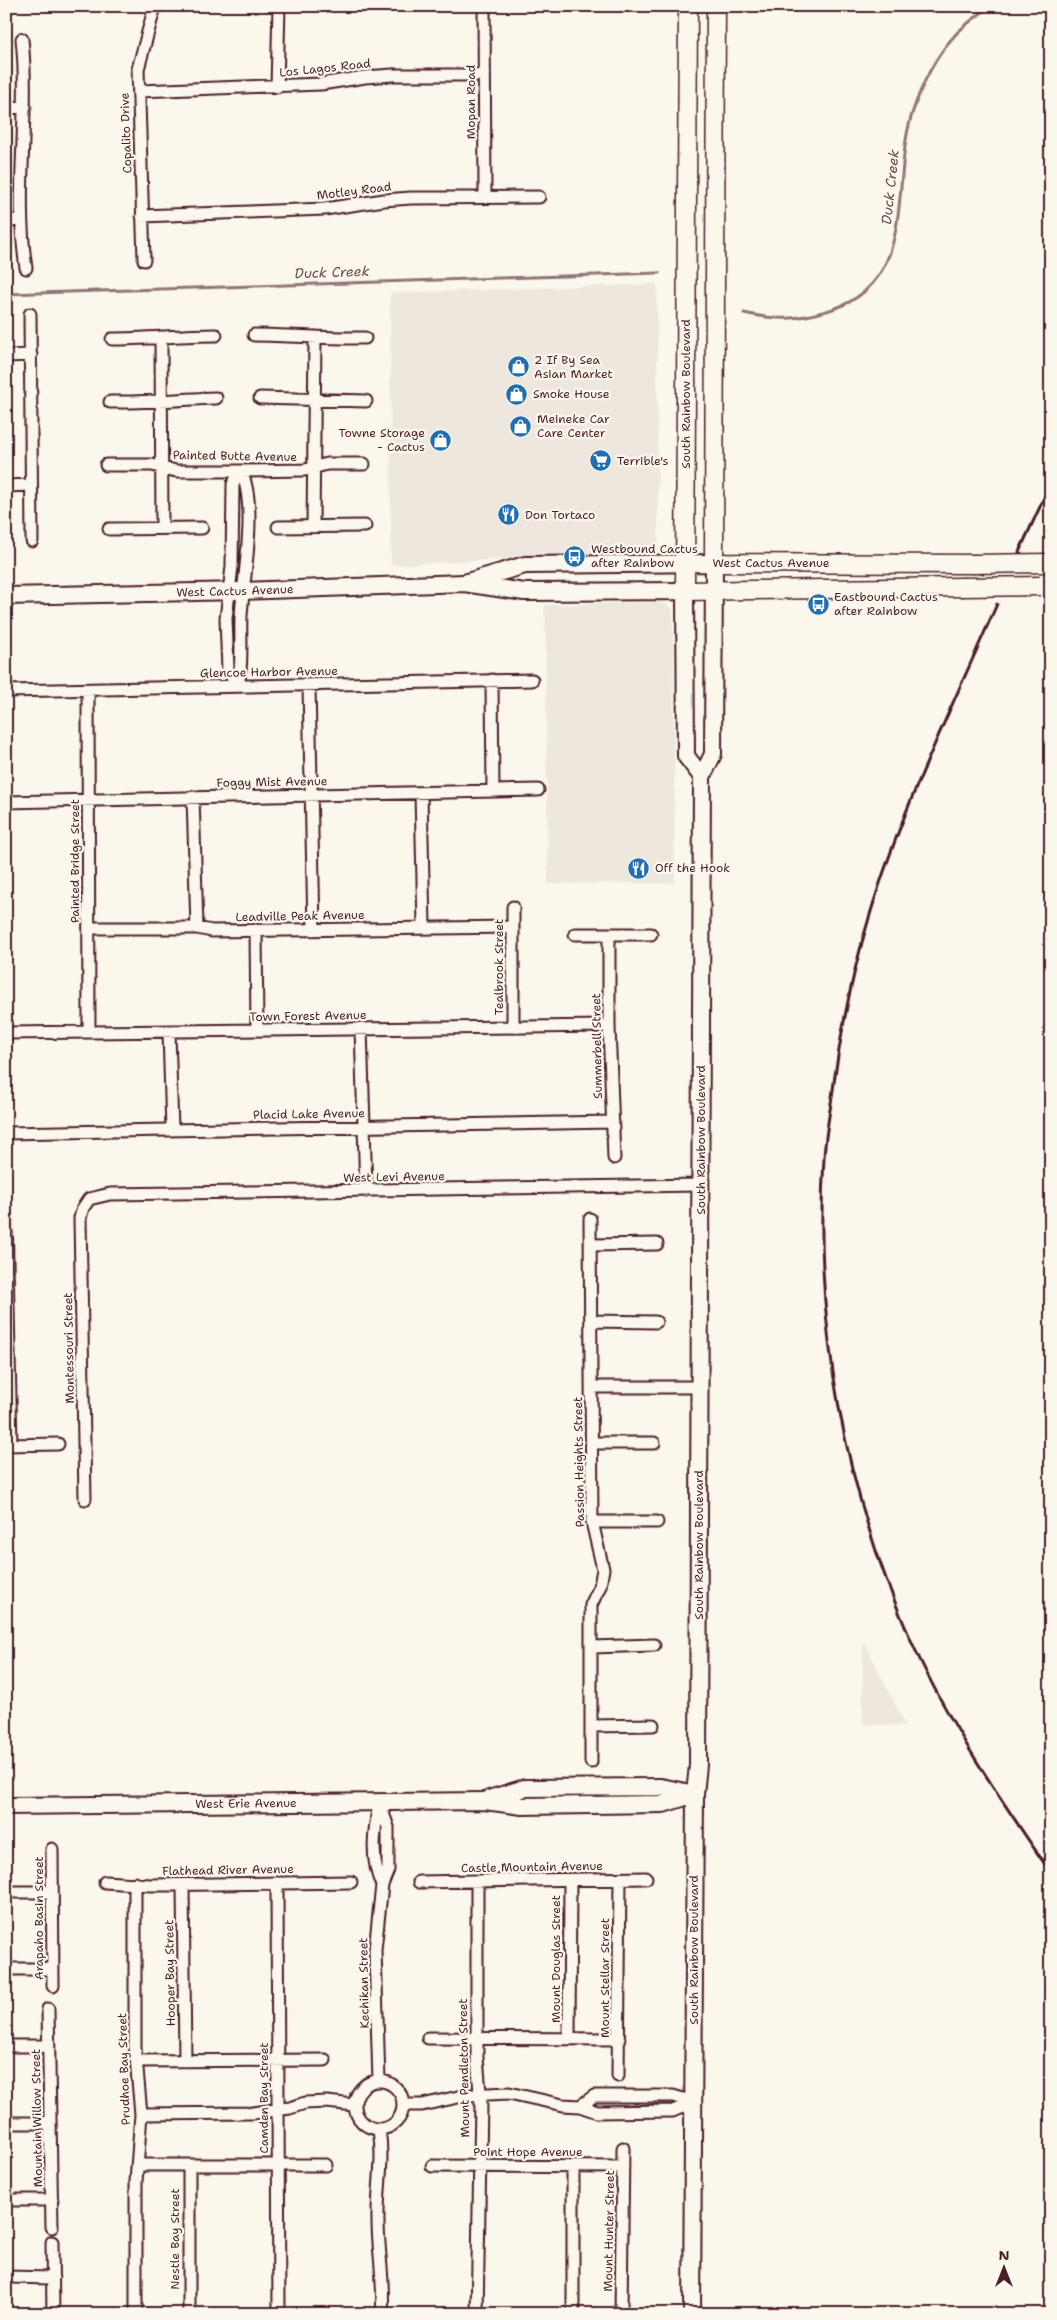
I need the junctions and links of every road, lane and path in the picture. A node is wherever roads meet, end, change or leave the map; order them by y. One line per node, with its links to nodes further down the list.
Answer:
1 (155, 6): 9 (street, Copalito Drive)
2 (279, 6): 8 (street)
3 (484, 6): 7 (street, Mopan Road)
4 (688, 6): 48 (main road, South Rainbow Boulevard)
5 (716, 6): 49 (main road, South Rainbow Boulevard)
6 (22, 38): 10 (street)
7 (484, 75): 8 (street, Los Lagos Road); 12 (street, Mopan Road)
8 (278, 87): 9 (street, Los Lagos Road)
9 (139, 91): 14 (street, Copalito Drive)
10 (25, 107): 11 (street); 15 (street)
11 (6, 108)
12 (485, 197): 13 (street, Motley Road); 14 (street, Motley Road)
13 (538, 197)
14 (142, 216): 17 (street, Copalito Drive)
15 (21, 220): 16 (street); 18 (street)
16 (6, 221)
17 (144, 260)
18 (26, 268)
19 (30, 314): 26 (street)
20 (216, 335): 22 (street)
21 (254, 335): 23 (street)
22 (161, 338): 25 (street); 31 (street)
23 (315, 338): 24 (street); 30 (street)
24 (365, 338)
25 (112, 339)
26 (31, 355): 27 (street); 39 (street)
27 (6, 356)
28 (216, 398): 31 (street)
29 (260, 398): 30 (street)
30 (314, 400): 32 (street); 37 (street)
31 (161, 401): 33 (street); 36 (street)
32 (366, 401)
33 (110, 402)
34 (106, 464): 36 (street, Painted Butte Avenue)
35 (364, 464): 37 (street, Painted Butte Avenue)
36 (162, 467): 38 (street, Painted Butte Avenue); 44 (street)
37 (314, 468): 38 (street, Painted Butte Avenue); 43 (street)
38 (241, 471): 55 (street)
39 (31, 485): 40 (street); 47 (street)
40 (6, 486)
41 (365, 526): 43 (street)
42 (278, 527): 43 (street)
43 (313, 527)
44 (162, 528): 45 (street); 46 (street)
45 (202, 528)
46 (109, 529)
47 (32, 541)
48 (686, 563): 49 (street, West Cactus Avenue); 51 (street, West Cactus Avenue); 53 (main road, South Rainbow Boulevard)
49 (714, 563): 50 (main road, West Cactus Avenue, bridge); 54 (street, South Rainbow Boulevard)
50 (1050, 563)
51 (464, 583): 53 (street, West Cactus Avenue); 55 (street, West Cactus Avenue)
52 (1045, 586): 54 (main road, West Cactus Avenue, bridge)
53 (686, 591): 54 (main road, West Cactus Avenue); 63 (street, South Rainbow Boulevard)
54 (714, 591): 63 (street, South Rainbow Boulevard)
55 (236, 592): 56 (street, West Cactus Avenue); 60 (street)
56 (6, 596)
57 (492, 680): 58 (street, Glencoe Harbor Avenue); 59 (street, Glencoe Harbor Avenue); 65 (street)
58 (532, 680)
59 (309, 685): 60 (street, Glencoe Harbor Avenue); 67 (street)
60 (238, 686): 61 (street, Glencoe Harbor Avenue)
61 (88, 690): 62 (street, Glencoe Harbor Avenue); 69 (street, Painted Bridge Street)
62 (6, 692)
63 (702, 777): 93 (street, South Rainbow Boulevard)
64 (538, 790): 65 (street, Foggy Mist Avenue)
65 (493, 791): 66 (street, Foggy Mist Avenue)
66 (421, 793): 67 (street, Foggy Mist Avenue); 75 (street)
67 (312, 795): 68 (street, Foggy Mist Avenue); 77 (street)
68 (194, 797): 69 (street, Foggy Mist Avenue); 74 (street)
69 (88, 800): 70 (street, Foggy Mist Avenue); 73 (street, Painted Bridge Street)
70 (6, 802)
71 (513, 907): 72 (street, Tealbrook Street)
72 (513, 927): 75 (street, Leadville Peak Avenue); 82 (street, Tealbrook Street)
73 (88, 928): 74 (street, Leadville Peak Avenue); 85 (street, Painted Bridge Street)
74 (197, 928): 76 (street, Leadville Peak Avenue)
75 (424, 928): 77 (street, Leadville Peak Avenue)
76 (256, 930): 77 (street, Leadville Peak Avenue); 84 (street)
77 (314, 930)
78 (574, 934): 79 (street)
79 (609, 934): 80 (street); 81 (street, Summerbell Street)
80 (652, 934)
81 (609, 1026): 82 (street, Town Forest Avenue); 88 (street, Summerbell Street)
82 (513, 1027): 83 (street, Town Forest Avenue)
83 (361, 1028): 84 (street, Town Forest Avenue); 89 (street)
84 (257, 1030): 86 (street, Town Forest Avenue)
85 (88, 1032): 86 (street, Town Forest Avenue); 87 (street, Town Forest Avenue)
86 (169, 1032): 90 (street)
87 (6, 1033)
88 (613, 1122): 89 (street, Placid Lake Avenue); 92 (street, Summerbell Street)
89 (364, 1127): 90 (street, Placid Lake Avenue); 94 (street)
90 (172, 1130): 91 (street, Placid Lake Avenue)
91 (6, 1133)
92 (614, 1158)
93 (701, 1185): 94 (street, West Levi Avenue); 104 (street, South Rainbow Boulevard)
94 (366, 1191): 95 (street, West Levi Avenue)
95 (89, 1199): 109 (street, Montessouri Street)
96 (7, 1215): 102 (street)
97 (590, 1219): 99 (street, Passion Heights Street)
98 (657, 1244): 99 (street)
99 (591, 1245): 100 (street, Passion Heights Street)
100 (591, 1321): 101 (street); 103 (street, Passion Heights Street)
101 (656, 1322)
102 (8, 1326): 108 (street)
103 (592, 1387): 104 (street); 105 (street, Passion Heights Street)
104 (700, 1387): 117 (street, South Rainbow Boulevard)
105 (592, 1443): 106 (street); 110 (street, Passion Heights Street)
106 (654, 1443)
107 (58, 1444): 108 (street)
108 (9, 1445)
109 (85, 1499)
110 (592, 1522): 111 (street); 113 (street, Passion Heights Street)
111 (656, 1522)
112 (654, 1645): 113 (street)
113 (592, 1647): 115 (street, Passion Heights Street)
114 (653, 1725): 115 (street)
115 (592, 1726): 116 (street, Passion Heights Street)
116 (591, 1762)
117 (695, 1794): 118 (street, West Erie Avenue); 150 (street, South Rainbow Boulevard)
118 (379, 1802): 119 (street, West Erie Avenue); 148 (street, Kechikan Street)
119 (6, 1806)
120 (52, 1850): 132 (street, Arapaho Basin Street)
121 (646, 1878): 122 (street, Castle Mountain Avenue)
122 (620, 1879): 123 (street, Castle Mountain Avenue); 140 (street, Mount Stellar Street)
123 (570, 1880): 124 (street, Castle Mountain Avenue); 139 (street, Mount Douglas Street)
124 (477, 1881): 127 (street, Castle Mountain Avenue); 138 (street, Mount Pendleton Street)
125 (105, 1882): 128 (street, Flathead River Avenue)
126 (351, 1882): 129 (street, Flathead River Avenue)
127 (419, 1882)
128 (135, 1883): 130 (street, Flathead River Avenue); 145 (street, Prudhoe Bay Street)
129 (277, 1883): 130 (street, Flathead River Avenue); 143 (street, Camden Bay Street)
130 (183, 1884): 146 (street, Hooper Bay Street)
131 (6, 1892): 132 (street)
132 (52, 1892): 134 (street, Arapaho Basin Street)
133 (6, 1969): 134 (street)
134 (52, 1969): 135 (street, Arapaho Basin Street)
135 (52, 1986)
136 (48, 2009): 142 (street, Mountain Willow Street)
137 (428, 2038): 138 (street)
138 (477, 2038): 139 (street); 149 (street, Mount Pendleton Street)
139 (570, 2039): 140 (street)
140 (619, 2039): 147 (street, Mount Stellar Street)
141 (6, 2046): 142 (street)
142 (49, 2046): 157 (street, Mountain Willow Street)
143 (278, 2060): 144 (street); 146 (street); 154 (street, Camden Bay Street)
144 (324, 2060)
145 (136, 2061): 146 (street); 155 (street, Prudhoe Bay Street)
146 (185, 2061)
147 (618, 2076)
148 (379, 2081): 151 (street); 152 (street)
149 (479, 2094): 152 (street); 153 (street); 165 (street, Mount Pendleton Street)
150 (693, 2102): 153 (street); 153 (street); 182 (street, South Rainbow Boulevard)
151 (354, 2105): 154 (street); 158 (street)
152 (404, 2105): 158 (street)
153 (580, 2106)
154 (278, 2110): 155 (street); 163 (street, Camden Bay Street)
155 (141, 2114): 161 (street, Prudhoe Bay Street)
156 (6, 2123): 157 (street)
157 (50, 2123): 169 (street, Mountain Willow Street)
158 (379, 2130): 178 (street)
159 (623, 2148): 167 (street, Mount Hunter Street)
160 (326, 2164): 163 (street)
161 (137, 2165): 162 (street); 175 (street, Prudhoe Bay Street)
162 (189, 2165): 163 (street); 176 (street, Nestle Bay Street)
163 (278, 2165): 177 (street, Camden Bay Street)
164 (432, 2166): 165 (street, Point Hope Avenue)
165 (478, 2166): 166 (street, Point Hope Avenue); 179 (street, Mount Pendleton Street)
166 (573, 2166): 167 (street, Point Hope Avenue); 180 (street)
167 (623, 2167): 181 (street, Mount Hunter Street)
168 (6, 2200): 169 (street)
169 (52, 2200): 170 (street, Mountain Willow Street)
170 (52, 2227)
171 (52, 2242): 173 (street)
172 (6, 2277): 173 (street)
173 (53, 2278): 174 (street)
174 (53, 2314)
175 (136, 2314)
176 (189, 2314)
177 (279, 2314)
178 (382, 2314)
179 (477, 2314)
180 (573, 2314)
181 (621, 2314)
182 (692, 2314)

